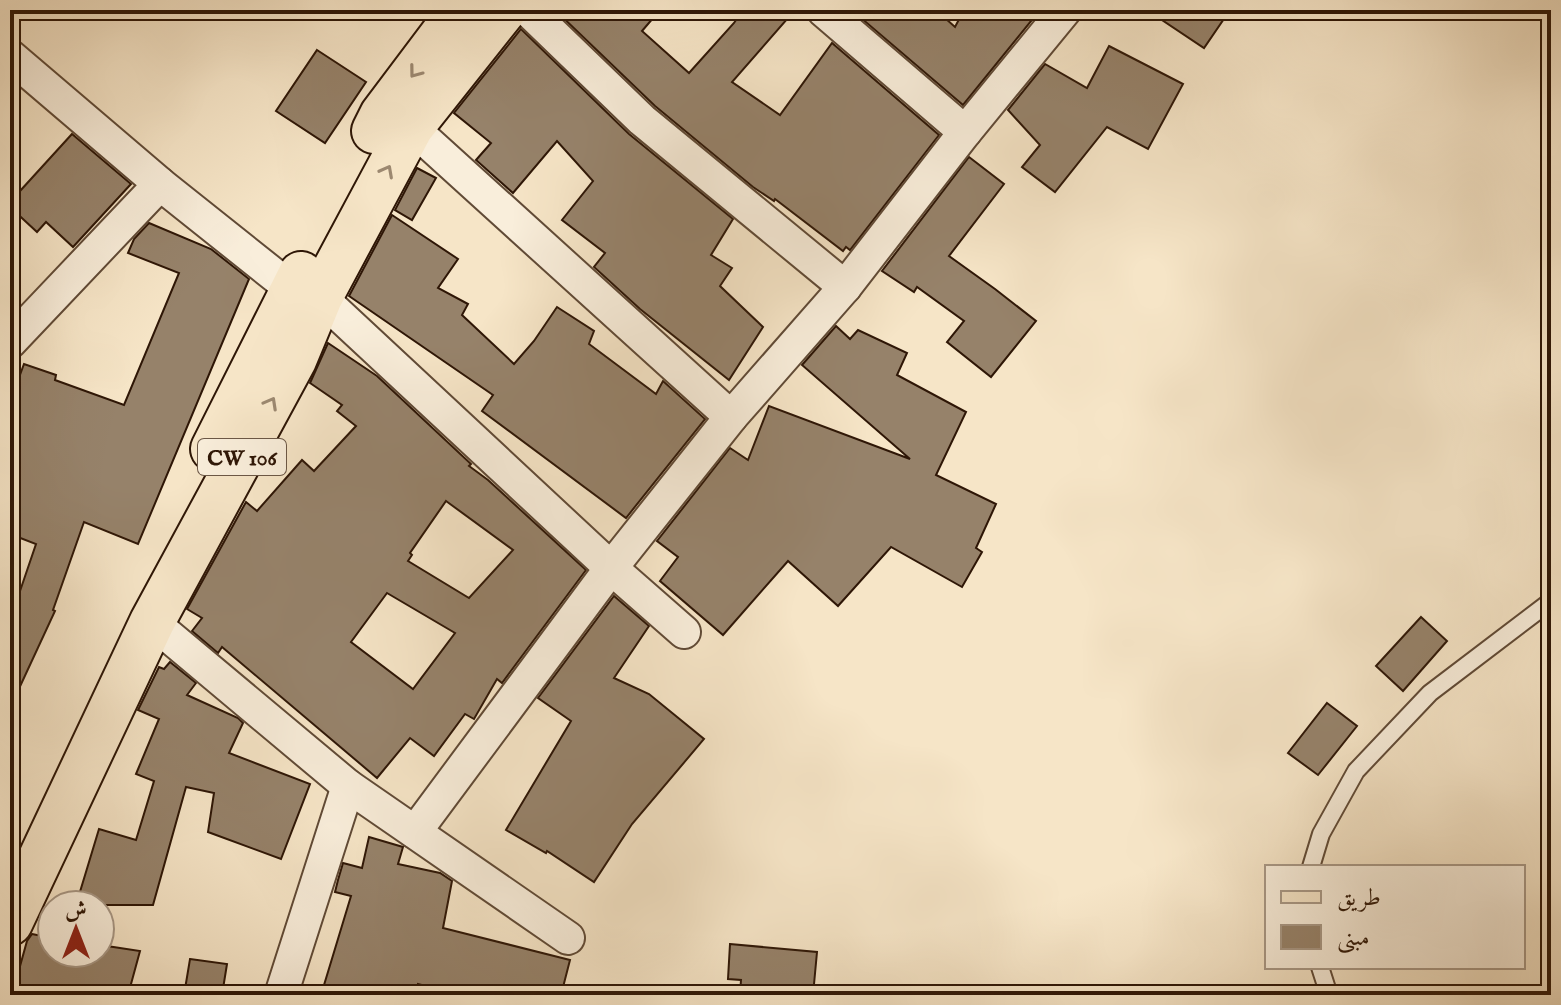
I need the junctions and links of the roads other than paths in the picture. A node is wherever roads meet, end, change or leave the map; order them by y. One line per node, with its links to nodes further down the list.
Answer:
1 (461, 10): 11 (main road, CW 106, one-way to 11)
2 (504, 10): 7 (main road, CW 106)
3 (528, 10): 10 (street)
4 (823, 10): 8 (street)
5 (1065, 10): 8 (street)
6 (10, 56): 9 (street)
7 (411, 127): 11 (main road, CW 106, one-way to 7); 13 (street)
8 (965, 132): 10 (street)
9 (160, 184): 11 (street); 12 (street)
10 (845, 287): 13 (street)
11 (307, 293): 14 (street); 16 (main road, CW 106, one-way to 11); 21 (main road, CW 106)
12 (10, 342)
13 (731, 417): 14 (street)
14 (611, 568): 17 (street); 19 (street)
15 (1551, 601): 20 (lane)
16 (152, 622): 18 (street); 22 (main road, CW 106)
17 (684, 632)
18 (348, 786): 19 (street); 25 (street)
19 (415, 832): 23 (street)
20 (1312, 865)
21 (10, 867)
22 (10, 923)
23 (568, 938)
24 (1321, 969): 26 (lane)
25 (281, 995)
26 (1329, 995)

